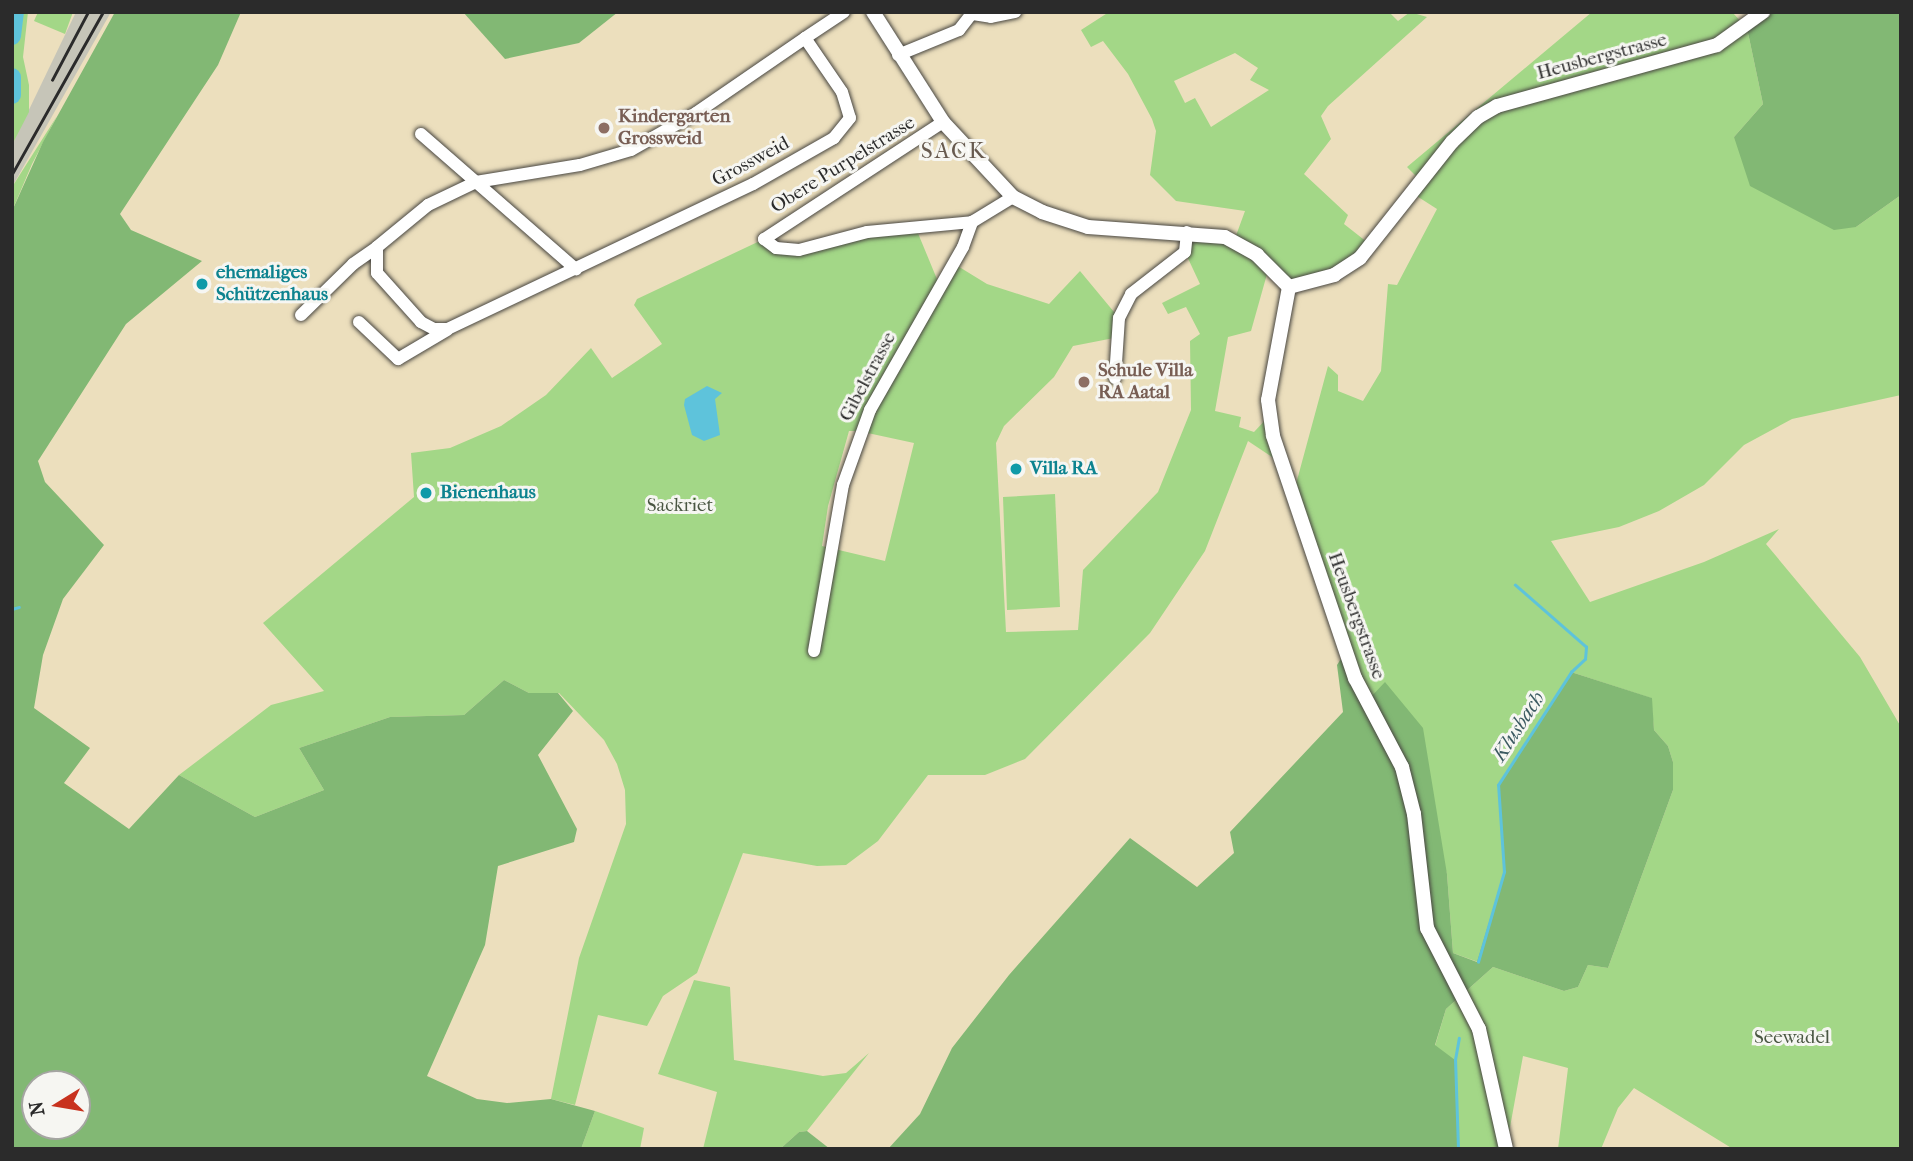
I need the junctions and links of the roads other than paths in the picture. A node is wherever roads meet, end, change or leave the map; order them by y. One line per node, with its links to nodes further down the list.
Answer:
1 (844, 12): 6 (street)
2 (873, 12): 7 (street)
3 (1015, 12): 5 (street)
4 (1763, 12): 16 (street, Heusbergstrasse)
5 (973, 13): 7 (street)
6 (805, 38): 10 (street); 15 (street, Grossweid)
7 (898, 55): 8 (street)
8 (943, 122): 11 (street); 12 (street, Obere Purpelstrasse)
9 (421, 134): 10 (street)
10 (476, 182): 14 (street); 15 (street)
11 (1013, 197): 12 (street); 13 (street)
12 (972, 222): 21 (street, Gibelstrasse)
13 (1187, 232): 16 (street); 20 (street)
14 (377, 247): 17 (street); 19 (street)
15 (576, 269): 19 (street, Grossweid)
16 (1289, 287): 22 (street, Heusbergstrasse)
17 (301, 315)
18 (359, 322): 19 (street, Grossweid)
19 (447, 330)
20 (1115, 378)
21 (814, 651)
22 (1506, 1149)

